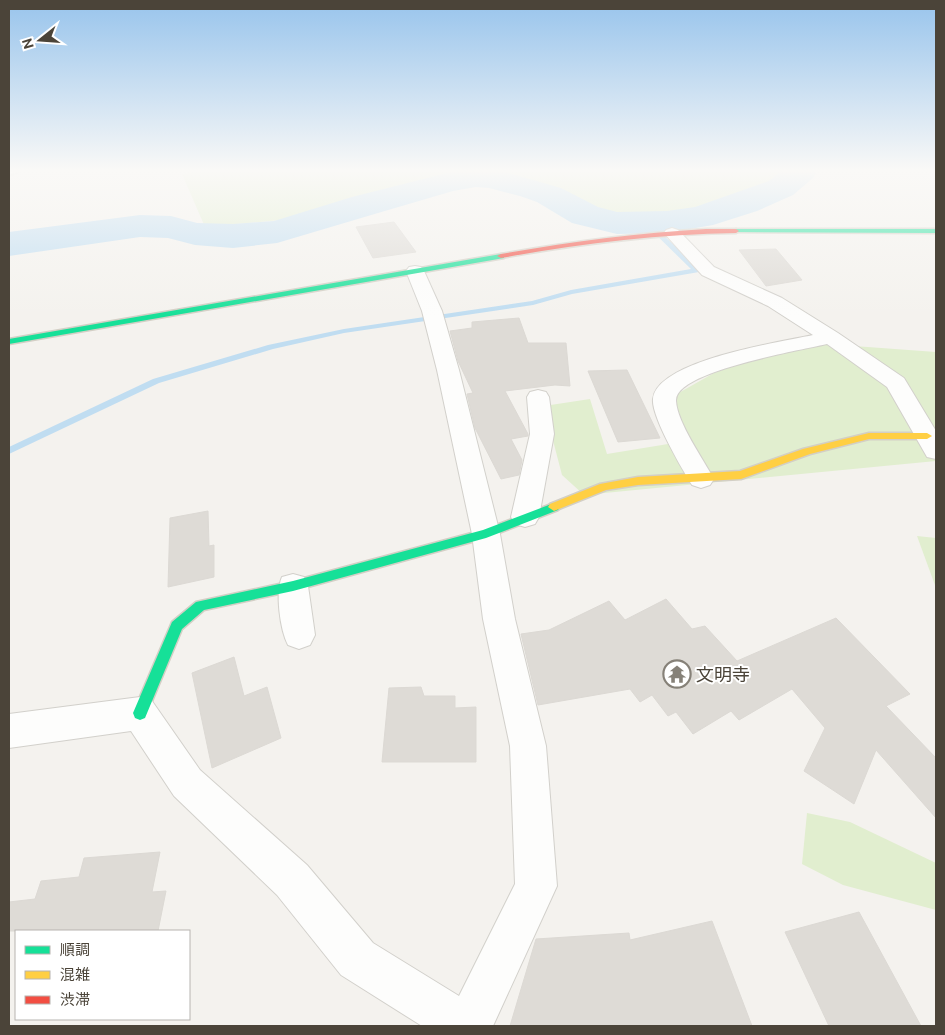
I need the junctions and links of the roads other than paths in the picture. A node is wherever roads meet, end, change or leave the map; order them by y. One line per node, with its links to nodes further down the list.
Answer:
1 (936, 231): 2 (street)
2 (672, 233): 3 (street); 4 (street)
3 (415, 270): 5 (street); 10 (street)
4 (831, 337): 7 (street); 8 (street)
5 (9, 342)
6 (538, 397): 9 (street)
7 (932, 443): 8 (street)
8 (701, 479): 9 (street)
9 (525, 517): 10 (street)
10 (486, 534): 11 (street); 16 (street)
11 (293, 586): 12 (street); 13 (street)
12 (299, 635)
13 (140, 713): 14 (street); 15 (street)
14 (9, 731)
15 (464, 1026)
16 (469, 1026)

